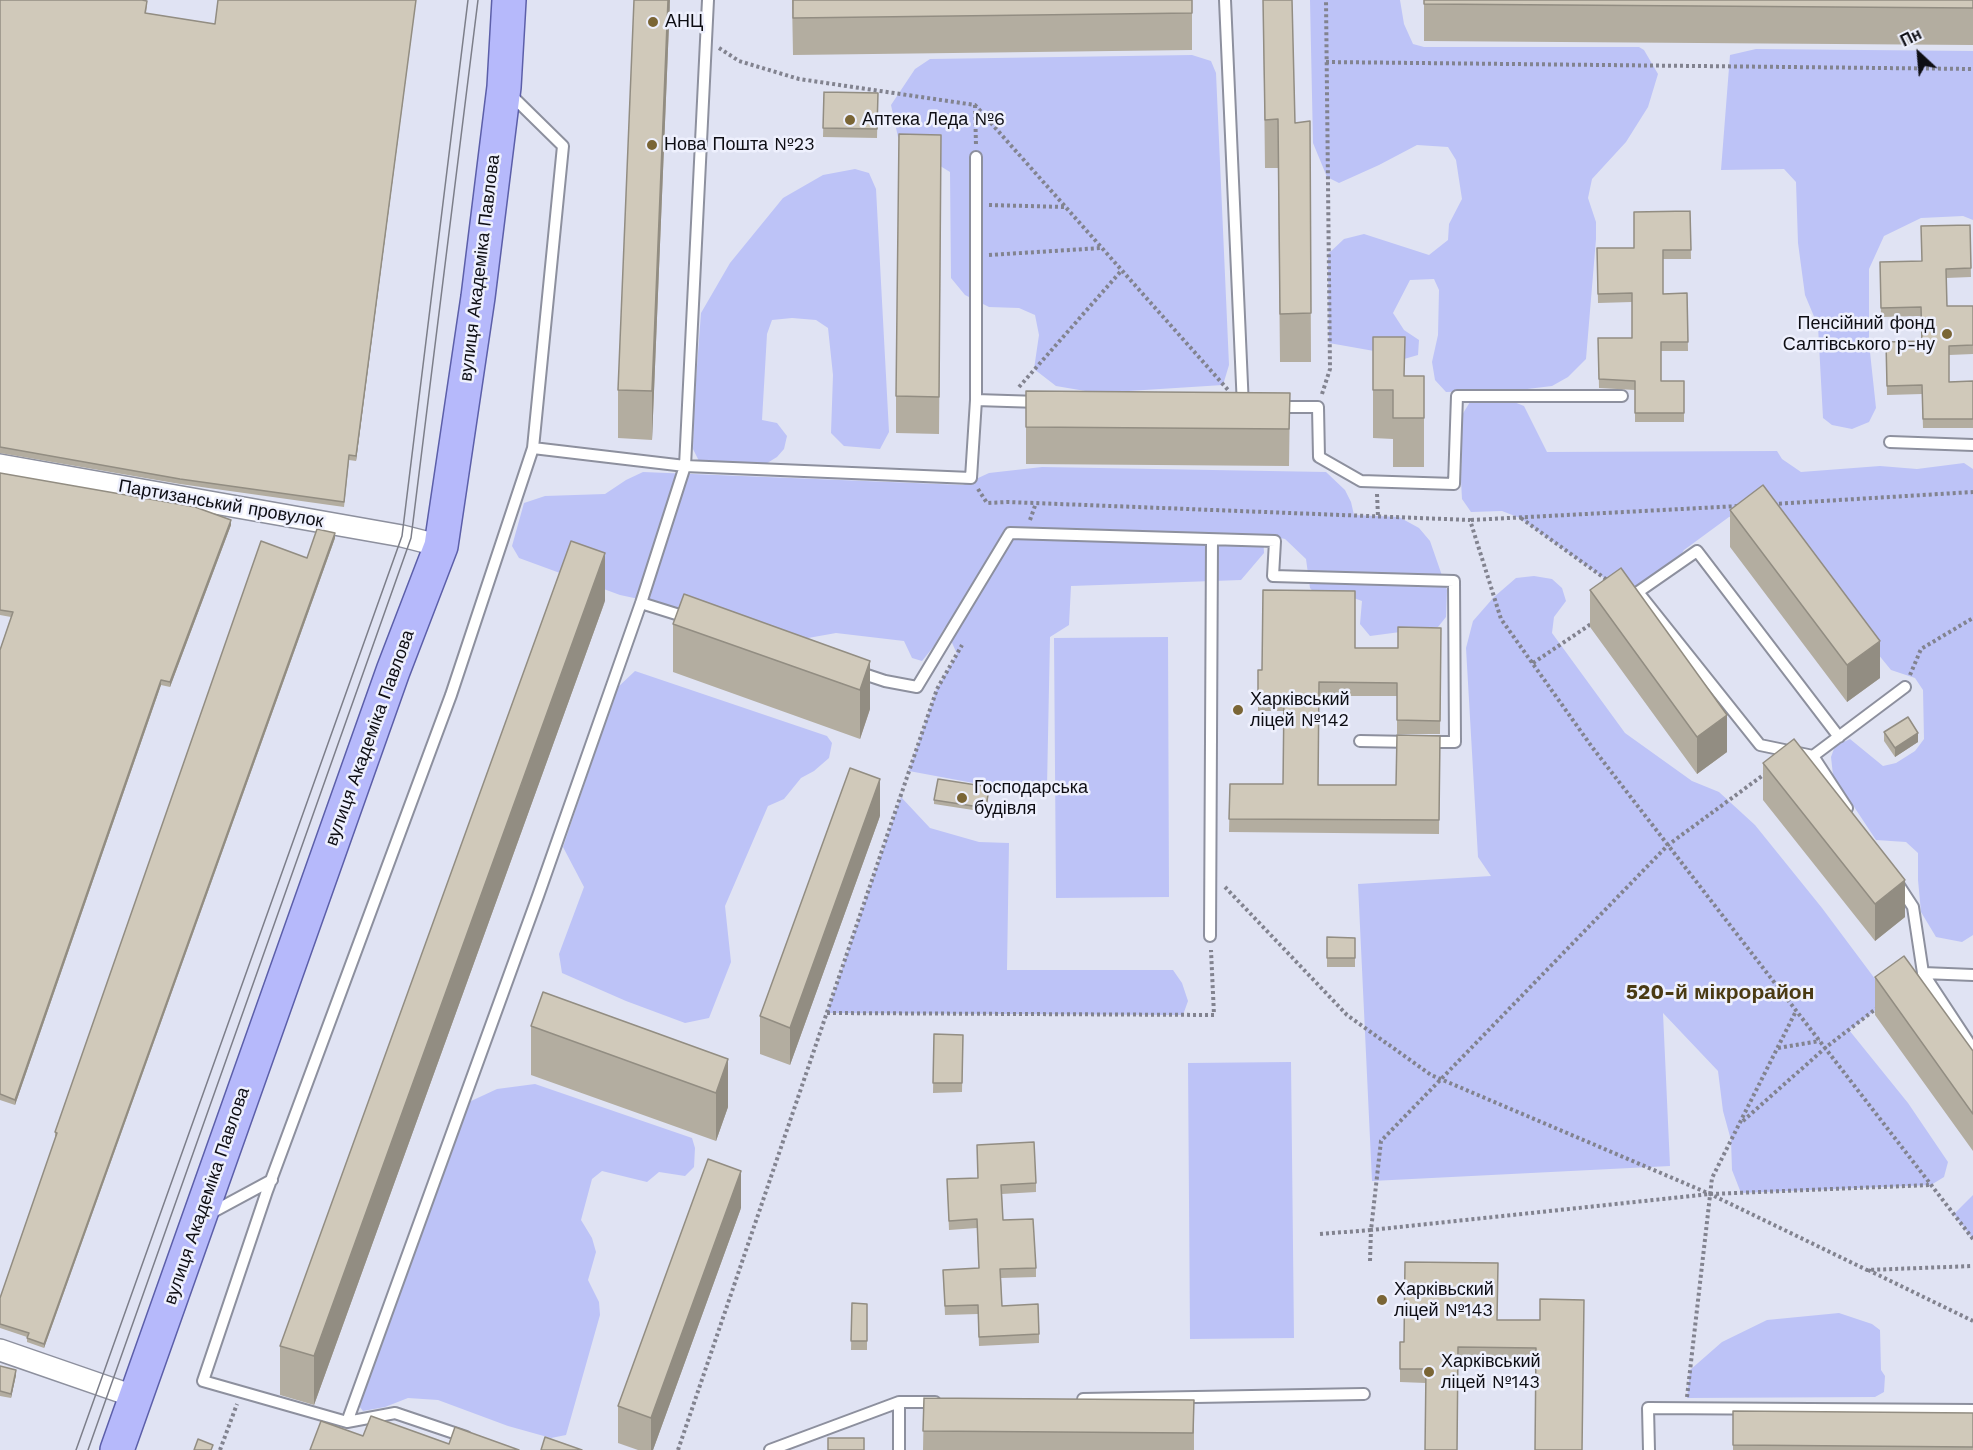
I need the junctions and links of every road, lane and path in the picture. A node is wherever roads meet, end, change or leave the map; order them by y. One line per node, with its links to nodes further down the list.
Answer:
1 (509, 0): 8 (main road, вулиця Академіка Павлова)
2 (708, 0): 5 (lane)
3 (1226, 0): 21 (lane)
4 (1326, 0): 6 (path)
5 (706, 40): 9 (path); 27 (lane)
6 (1326, 62): 7 (path); 22 (path)
7 (1973, 69)
8 (504, 87): 25 (lane); 39 (main road, вулиця Академіка Павлова)
9 (975, 105): 10 (path); 12 (path)
10 (976, 157): 11 (lane)
11 (976, 205): 12 (path); 14 (lane)
12 (1066, 207): 13 (path)
13 (1102, 248): 14 (path); 15 (path)
14 (976, 256): 17 (lane)
15 (1122, 270): 18 (path); 21 (path)
16 (1622, 396): 28 (lane)
17 (976, 400): 18 (lane); 27 (lane)
18 (1007, 401): 19 (lane)
19 (1054, 402)
20 (1231, 407): 21 (lane)
21 (1254, 407): 22 (lane)
22 (1318, 407): 28 (lane)
23 (1890, 442): 24 (lane)
24 (1973, 446)
25 (533, 448): 27 (lane); 69 (lane)
26 (0, 465): 39 (street, Партизанський провулок)
27 (685, 466): 41 (lane)
28 (1377, 482): 34 (path)
29 (1973, 492): 32 (path)
30 (987, 503): 31 (path)
31 (1036, 503): 34 (path); 37 (path)
32 (1771, 504)
33 (1747, 505): 35 (path)
34 (1378, 516): 36 (path)
35 (1520, 518): 36 (path); 40 (path)
36 (1470, 520): 46 (path)
37 (1024, 534): 38 (lane); 47 (lane)
38 (1212, 540): 50 (lane); 55 (lane)
39 (441, 546): 72 (main road, вулиця Академіка Павлова)
40 (1612, 584)
41 (641, 603): 44 (lane); 89 (lane)
42 (1602, 617): 46 (path)
43 (1973, 618): 48 (path)
44 (696, 621)
45 (963, 644): 62 (path)
46 (1533, 663): 54 (path)
47 (852, 670)
48 (1905, 687): 49 (lane)
49 (1839, 737): 51 (lane); 52 (lane)
50 (1360, 741)
51 (1793, 752): 52 (lane); 54 (path)
52 (1813, 756): 53 (lane)
53 (1850, 813)
54 (1668, 845): 61 (path); 67 (path)
55 (1211, 872): 57 (lane); 67 (path)
56 (1895, 879): 58 (lane)
57 (1210, 936): 62 (path)
58 (1923, 973): 59 (lane); 66 (lane)
59 (1973, 975)
60 (1882, 1005): 65 (path)
61 (1796, 1011): 63 (path); 64 (path)
62 (827, 1012): 93 (path)
63 (1820, 1041): 64 (path); 65 (path)
64 (1777, 1048): 68 (path)
65 (1825, 1048): 68 (path); 70 (path)
66 (1973, 1049)
67 (1441, 1080): 71 (path); 73 (path)
68 (1739, 1124): 71 (path)
69 (272, 1180): 72 (lane); 81 (lane)
70 (1931, 1185): 71 (path); 75 (path)
71 (1710, 1194): 73 (path); 78 (path); 87 (path)
72 (198, 1219): 83 (main road, вулиця Академіка Павлова)
73 (1371, 1230): 74 (path); 76 (path)
74 (1320, 1234)
75 (1973, 1239)
76 (1370, 1261)
77 (1973, 1266): 78 (path)
78 (1867, 1270): 79 (path)
79 (1973, 1321)
80 (0, 1350): 83 (street)
81 (241, 1392): 89 (lane); 92 (path)
82 (1364, 1394): 84 (lane)
83 (136, 1397): 91 (main road, вулиця Академіка Павлова)
84 (1071, 1400)
85 (899, 1402): 86 (lane); 94 (lane); 95 (lane)
86 (943, 1402)
87 (1686, 1408): 88 (lane); 96 (lane)
88 (1973, 1410)
89 (347, 1422): 90 (lane)
90 (481, 1443)
91 (117, 1450)
92 (220, 1450)
93 (678, 1450)
94 (770, 1450)
95 (899, 1450)
96 (1649, 1450)

